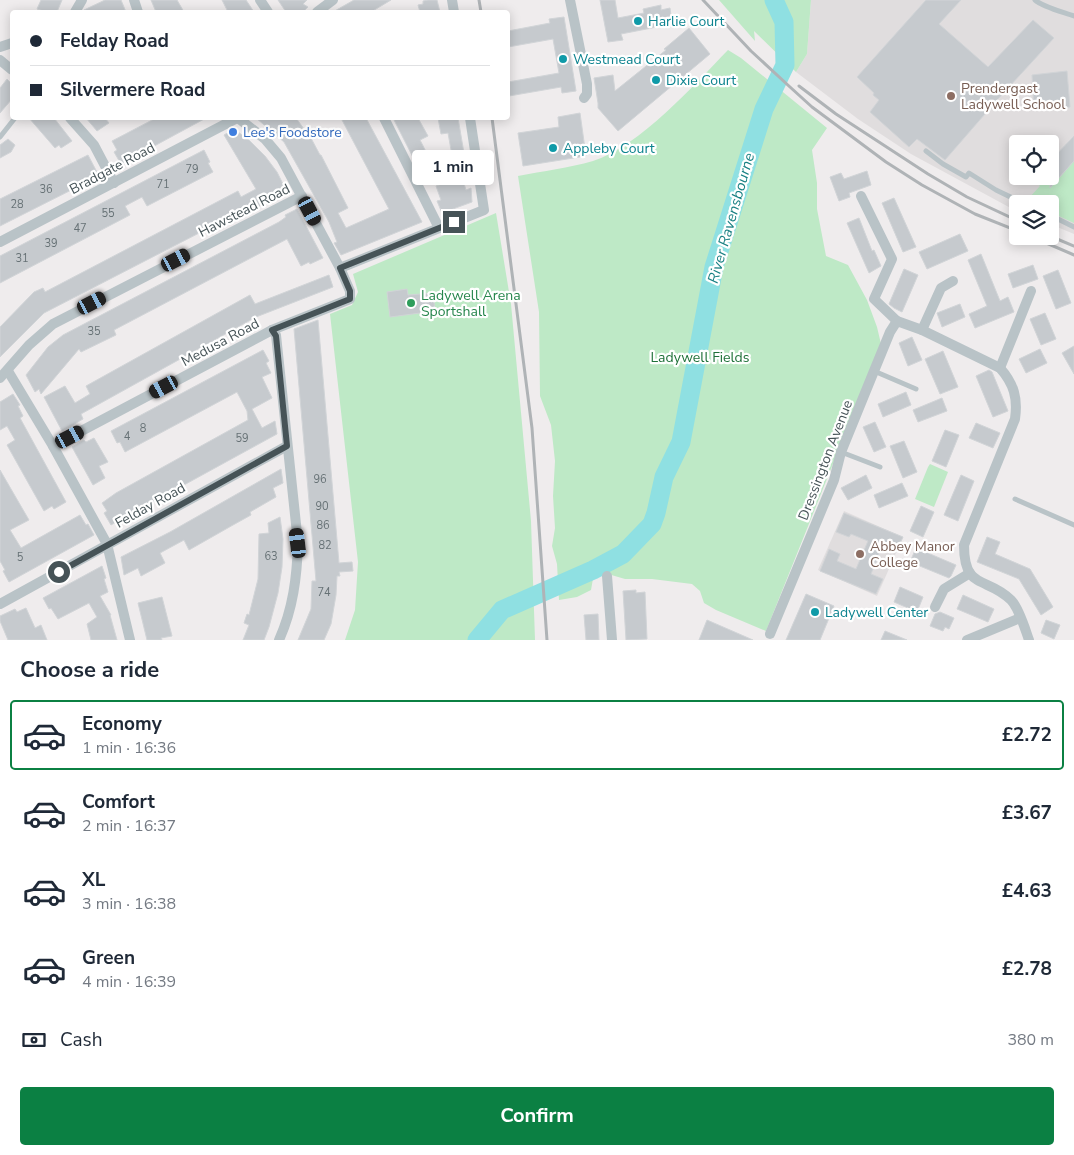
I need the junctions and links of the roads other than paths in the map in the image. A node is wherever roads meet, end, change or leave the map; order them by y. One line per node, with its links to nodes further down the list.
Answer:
1 (333, 0): 4 (street)
2 (570, 0): 8 (street)
3 (1035, 0): 5 (lane)
4 (320, 10)
5 (1074, 16)
6 (0, 60): 7 (street)
7 (10, 68)
8 (584, 98)
9 (14, 120): 15 (lane)
10 (72, 120): 17 (street)
11 (234, 120): 17 (street, Bradgate Road)
12 (240, 120): 18 (street)
13 (385, 120): 23 (street)
14 (470, 120): 23 (street)
15 (0, 137)
16 (926, 151): 20 (lane)
17 (114, 183): 24 (street, Bradgate Road)
18 (302, 196): 25 (street); 32 (street, Hawstead Road)
19 (861, 196): 28 (street)
20 (1009, 196)
21 (1059, 220): 22 (lane)
22 (1074, 227)
23 (440, 228): 25 (street)
24 (0, 242)
25 (340, 268): 29 (street, Medusa Road)
26 (953, 281): 30 (street)
27 (1031, 291): 31 (street)
28 (897, 321): 30 (street); 33 (street, Dressington Avenue)
29 (272, 330): 36 (street, Medusa Road); 37 (street)
30 (922, 330): 31 (street)
31 (1000, 368): 43 (street)
32 (8, 371): 34 (street, Hawstead Road); 36 (street)
33 (874, 371): 35 (lane); 38 (street, Dressington Avenue)
34 (0, 378)
35 (916, 389)
36 (53, 446): 42 (street)
37 (287, 446): 42 (street, Felday Road); 50 (street)
38 (841, 452): 39 (lane); 48 (street, Dressington Avenue)
39 (880, 468)
40 (1015, 499): 41 (lane)
41 (1074, 525)
42 (107, 544): 45 (street, Felday Road); 49 (street)
43 (970, 573): 46 (street); 47 (street)
44 (607, 576): 51 (street)
45 (0, 604)
46 (935, 607)
47 (1020, 618): 52 (street); 53 (street)
48 (770, 634)
49 (130, 640)
50 (279, 640)
51 (612, 640)
52 (967, 640)
53 (1029, 640)

